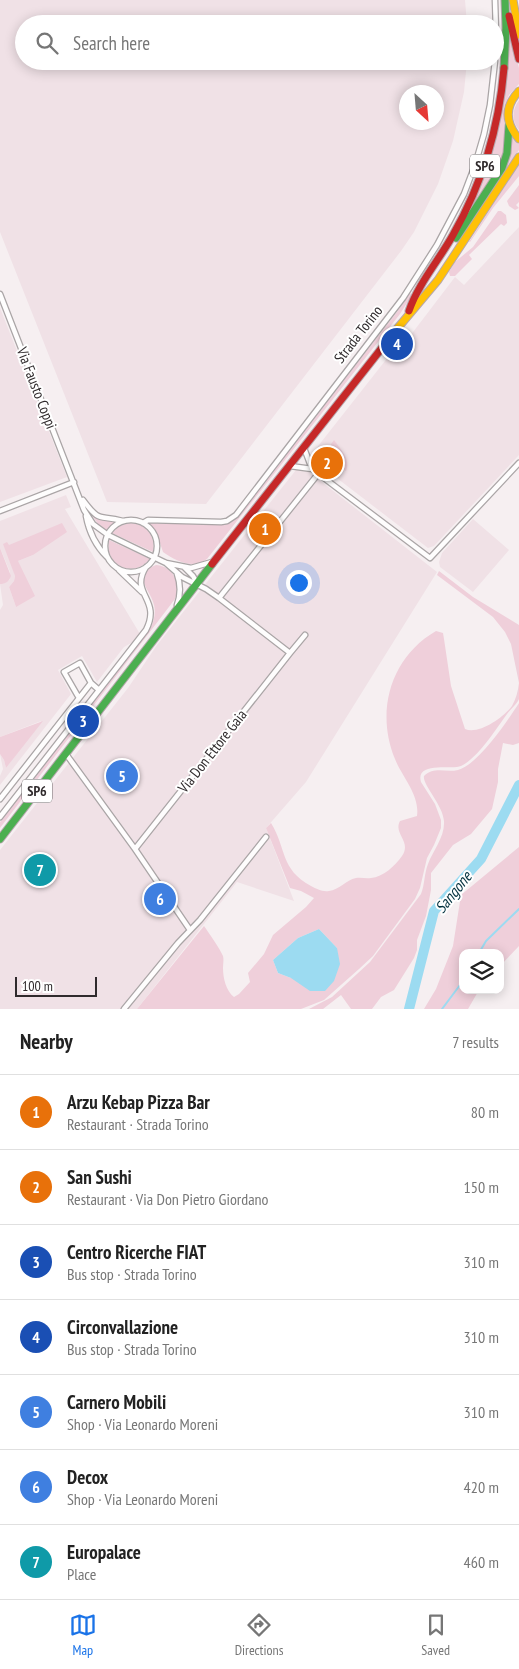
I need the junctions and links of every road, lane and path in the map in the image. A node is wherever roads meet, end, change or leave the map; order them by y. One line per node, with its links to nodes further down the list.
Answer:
1 (494, 0): 4 (street)
2 (506, 0): 6 (main road, SP6); 13 (main road, SP6)
3 (514, 0): 5 (main road)
4 (495, 15)
5 (519, 35)
6 (519, 59)
7 (494, 70): 24 (street, Strada Torino)
8 (519, 91): 9 (main road, SP6)
9 (509, 125): 10 (main road); 13 (main road, Strada Torino / SP6)
10 (519, 139)
11 (519, 157): 13 (main road, Strada Torino / SP6)
12 (0, 294): 19 (street, Via Fausto Coppi)
13 (407, 316): 14 (main road, Strada Torino / SP6)
14 (304, 448): 16 (main road, Strada Torino / SP6); 17 (street)
15 (519, 463): 18 (street)
16 (290, 466): 17 (street); 28 (main road, Strada Torino / SP6)
17 (312, 469): 18 (street)
18 (318, 474): 36 (street)
19 (74, 482): 20 (street, Via Fausto Coppi); 22 (street)
20 (79, 495): 21 (street, Via Fausto Coppi); 23 (street)
21 (84, 510): 25 (street, Via Fausto Coppi); 27 (street, Via Fausto Coppi)
22 (0, 511)
23 (123, 521): 24 (street); 25 (street)
24 (142, 522): 26 (street)
25 (108, 535): 26 (street, Via Fausto Coppi); 27 (street)
26 (154, 557): 29 (street, Via Fausto Coppi); 31 (street)
27 (109, 560): 32 (street, Via Fausto Coppi)
28 (214, 562): 30 (street, Via Fausto Coppi); 34 (main road, Strada Torino / SP6)
29 (166, 563): 30 (street, Via Fausto Coppi); 33 (street, Via Fausto Coppi)
30 (182, 566): 34 (street)
31 (146, 567): 32 (street); 35 (street)
32 (118, 568): 35 (street, Via Fausto Coppi)
33 (177, 573): 34 (street, Via Fausto Coppi); 37 (street)
34 (197, 584): 36 (street); 37 (main road, Strada Torino / SP6)
35 (144, 593): 41 (street)
36 (220, 598): 39 (street)
37 (174, 612): 45 (main road, Strada Torino / SP6)
38 (305, 635): 39 (street, Via Don Ettore Gaia)
39 (290, 653): 50 (street, Via Don Ettore Gaia)
40 (91, 683): 41 (street); 42 (street); 42 (street)
41 (99, 690): 44 (street)
42 (79, 698): 43 (street)
43 (74, 704): 44 (street); 46 (street)
44 (82, 711): 47 (street)
45 (66, 754): 49 (main road, Strada Torino / SP6); 50 (street)
46 (0, 799)
47 (0, 817)
48 (266, 836): 51 (street)
49 (0, 839)
50 (135, 849): 51 (street)
51 (190, 930): 52 (street)
52 (124, 1009)

